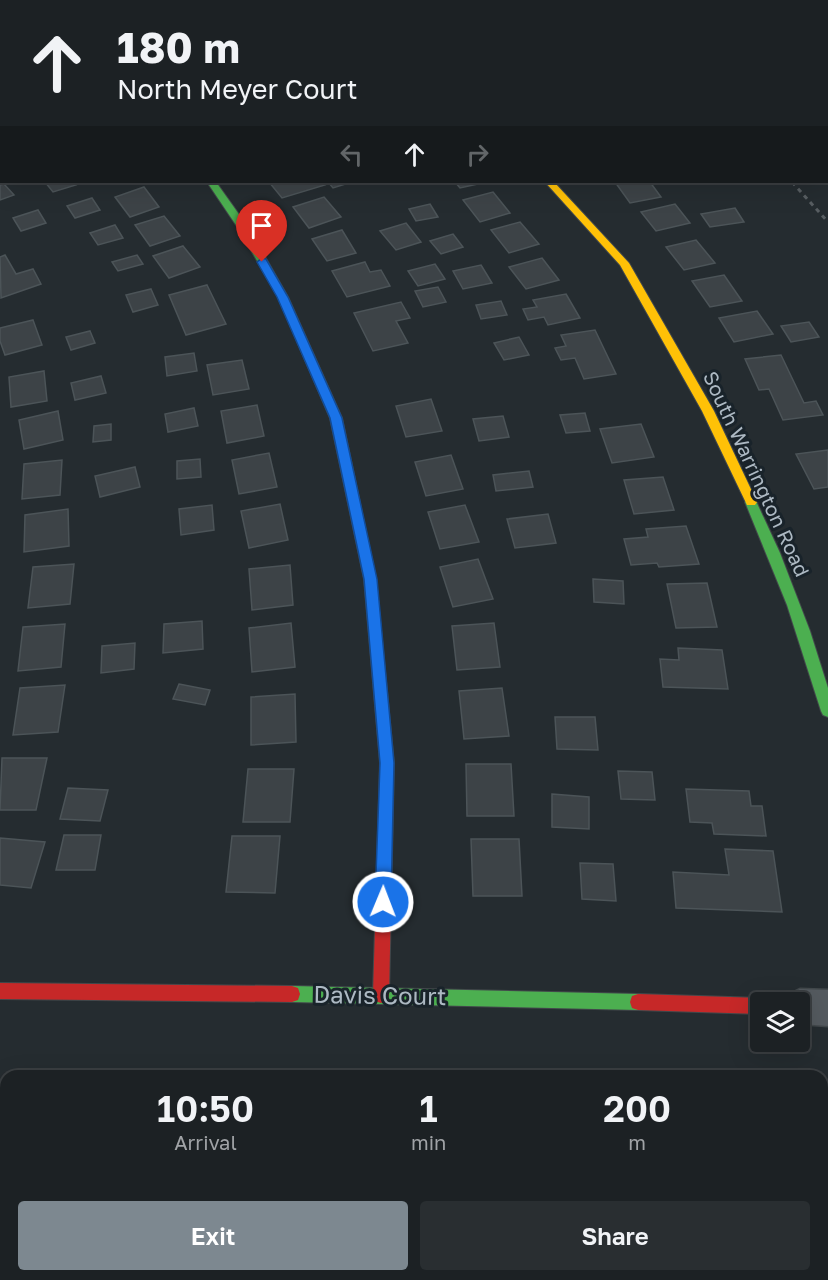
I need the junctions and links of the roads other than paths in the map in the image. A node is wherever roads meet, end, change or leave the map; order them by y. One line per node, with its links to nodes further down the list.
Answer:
1 (211, 183): 5 (street)
2 (550, 183): 3 (street, South Warrington Road)
3 (828, 711)
4 (0, 991): 5 (street, Davis Court)
5 (381, 995): 6 (street, Davis Court)
6 (750, 1006)
7 (810, 1007): 8 (street)
8 (828, 1008)

